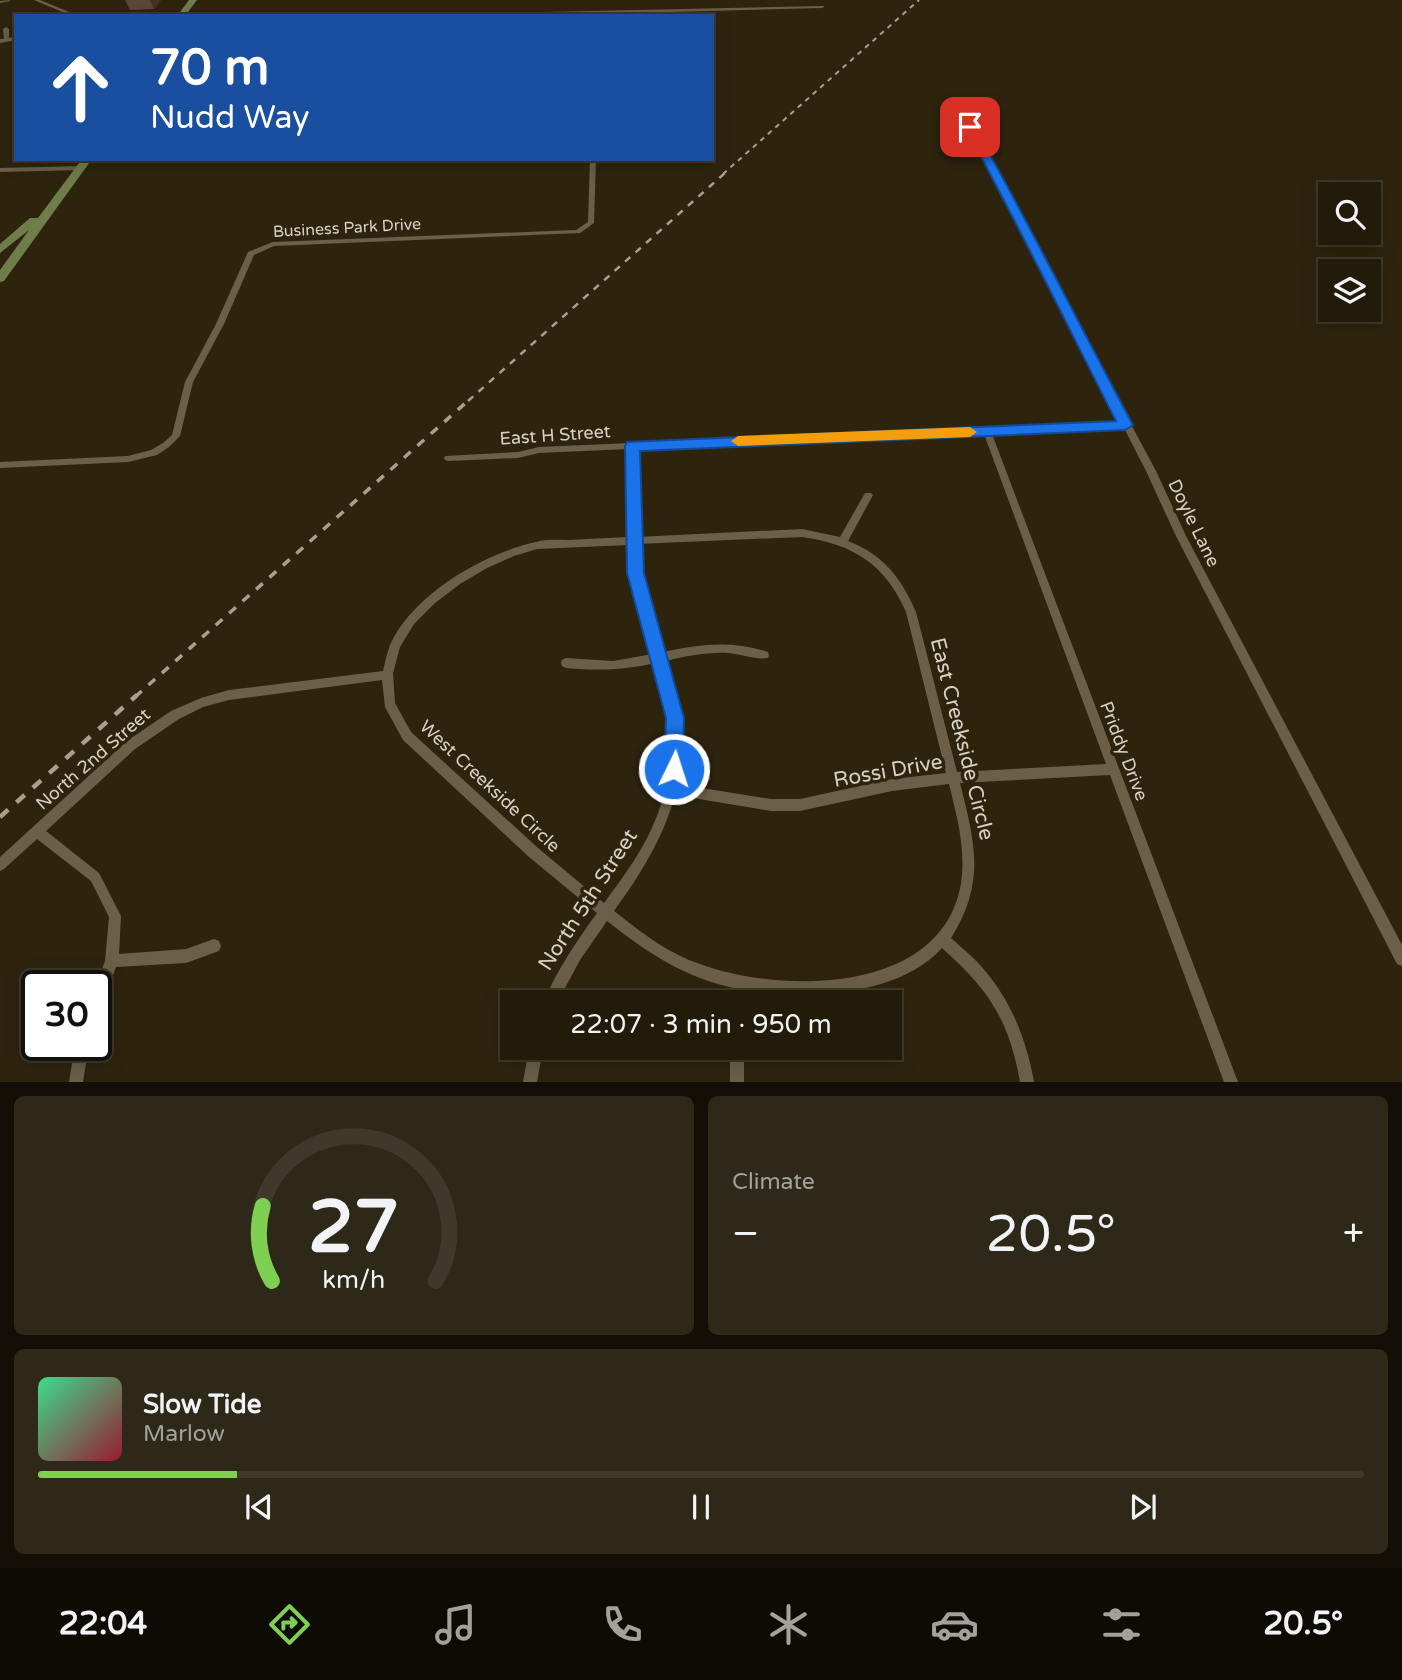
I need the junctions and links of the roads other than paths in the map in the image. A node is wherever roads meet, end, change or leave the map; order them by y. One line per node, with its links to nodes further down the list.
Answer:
1 (8, 0): 4 (street)
2 (36, 0): 7 (street)
3 (746, 0): 6 (street)
4 (0, 2)
5 (822, 7): 6 (street)
6 (747, 8): 8 (street)
7 (72, 14)
8 (596, 14)
9 (6, 29): 11 (street)
10 (14, 38): 11 (street)
11 (7, 40): 12 (street)
12 (0, 41)
13 (989, 109): 20 (street, Doyle Lane)
14 (593, 161): 24 (street, Business Park Drive)
15 (84, 163): 16 (street); 17 (main road)
16 (0, 170)
17 (52, 205): 18 (main road); 19 (main road)
18 (0, 250)
19 (0, 278)
20 (1125, 425): 21 (street, East H Street); 40 (street, Doyle Lane)
21 (987, 431): 22 (street, East H Street); 32 (street, Priddy Drive)
22 (632, 446): 23 (street, East H Street); 26 (street, North 5th Street)
23 (448, 458)
24 (0, 465)
25 (868, 495): 27 (street)
26 (634, 540): 27 (street, East Creekside Circle); 29 (street, North 5th Street); 31 (street, West Creekside Circle)
27 (843, 541): 33 (street, East Creekside Circle)
28 (764, 655): 29 (street)
29 (659, 656): 30 (street); 34 (street, North 5th Street)
30 (566, 663)
31 (387, 675): 35 (street, North 2nd Street); 37 (street, West Creekside Circle)
32 (1112, 769): 33 (street, Rossi Drive); 53 (street, Priddy Drive)
33 (953, 779): 34 (street, Rossi Drive); 38 (street, East Creekside Circle)
34 (671, 789): 37 (street, North 5th Street)
35 (37, 831): 36 (street, North 2nd Street); 41 (street)
36 (0, 865)
37 (606, 913): 43 (street, East Creekside Circle); 44 (street, North 5th Street)
38 (943, 940): 43 (street, East Creekside Circle); 52 (street)
39 (214, 946): 41 (street)
40 (1402, 959)
41 (112, 961): 42 (street)
42 (109, 970)
43 (746, 983): 45 (street)
44 (557, 990)
45 (745, 990)
46 (534, 1060): 50 (street)
47 (737, 1060): 51 (street)
48 (79, 1061): 49 (street)
49 (76, 1082)
50 (530, 1082)
51 (737, 1082)
52 (1027, 1082)
53 (1231, 1082)

